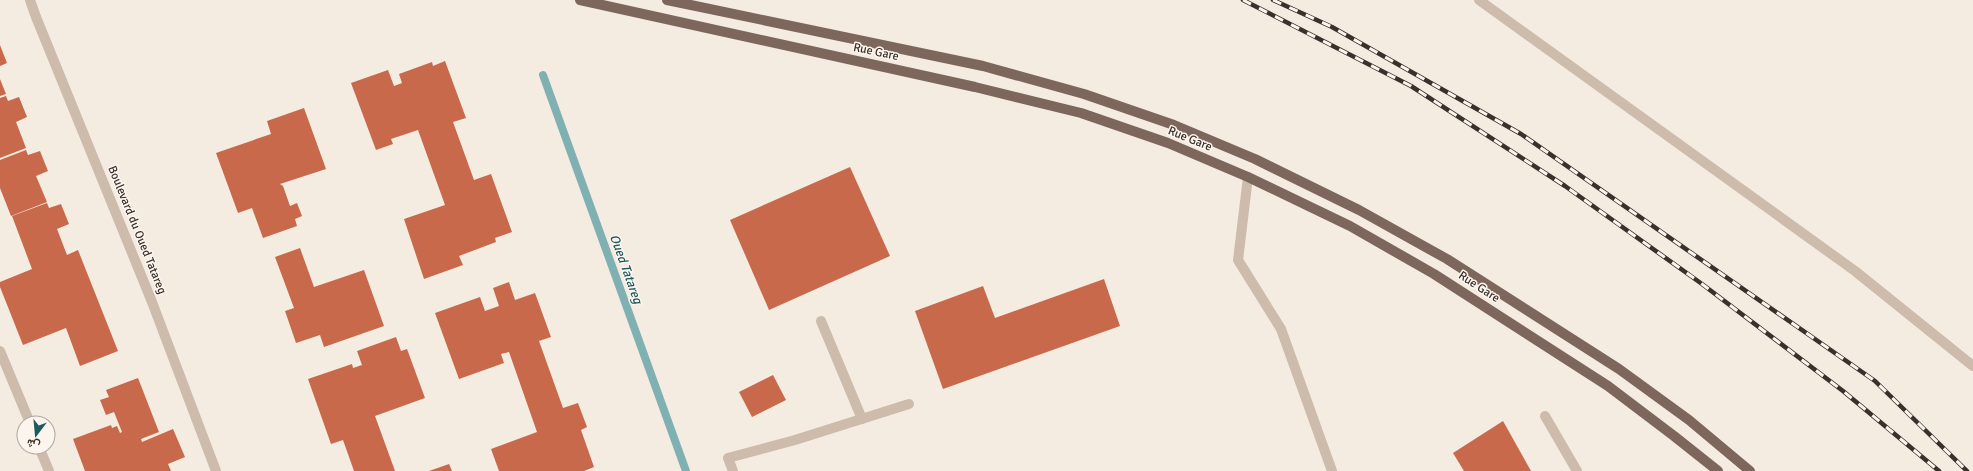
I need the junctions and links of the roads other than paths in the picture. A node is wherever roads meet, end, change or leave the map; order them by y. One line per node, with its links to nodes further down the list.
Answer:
1 (30, 0): 15 (street, Boulevard du Oued Tatareg)
2 (580, 0): 5 (main road, Rue Gare)
3 (666, 0): 20 (main road, Rue Gare)
4 (1480, 0): 8 (street)
5 (1248, 177): 17 (street); 19 (main road, Rue Gare)
6 (821, 321): 12 (street)
7 (0, 351): 10 (street)
8 (1973, 366)
9 (909, 404): 12 (street)
10 (27, 415)
11 (1545, 416): 18 (street)
12 (862, 419): 16 (street)
13 (42, 455): 14 (street)
14 (49, 471)
15 (216, 471)
16 (733, 471)
17 (1332, 471)
18 (1577, 471)
19 (1718, 471)
20 (1750, 471)

